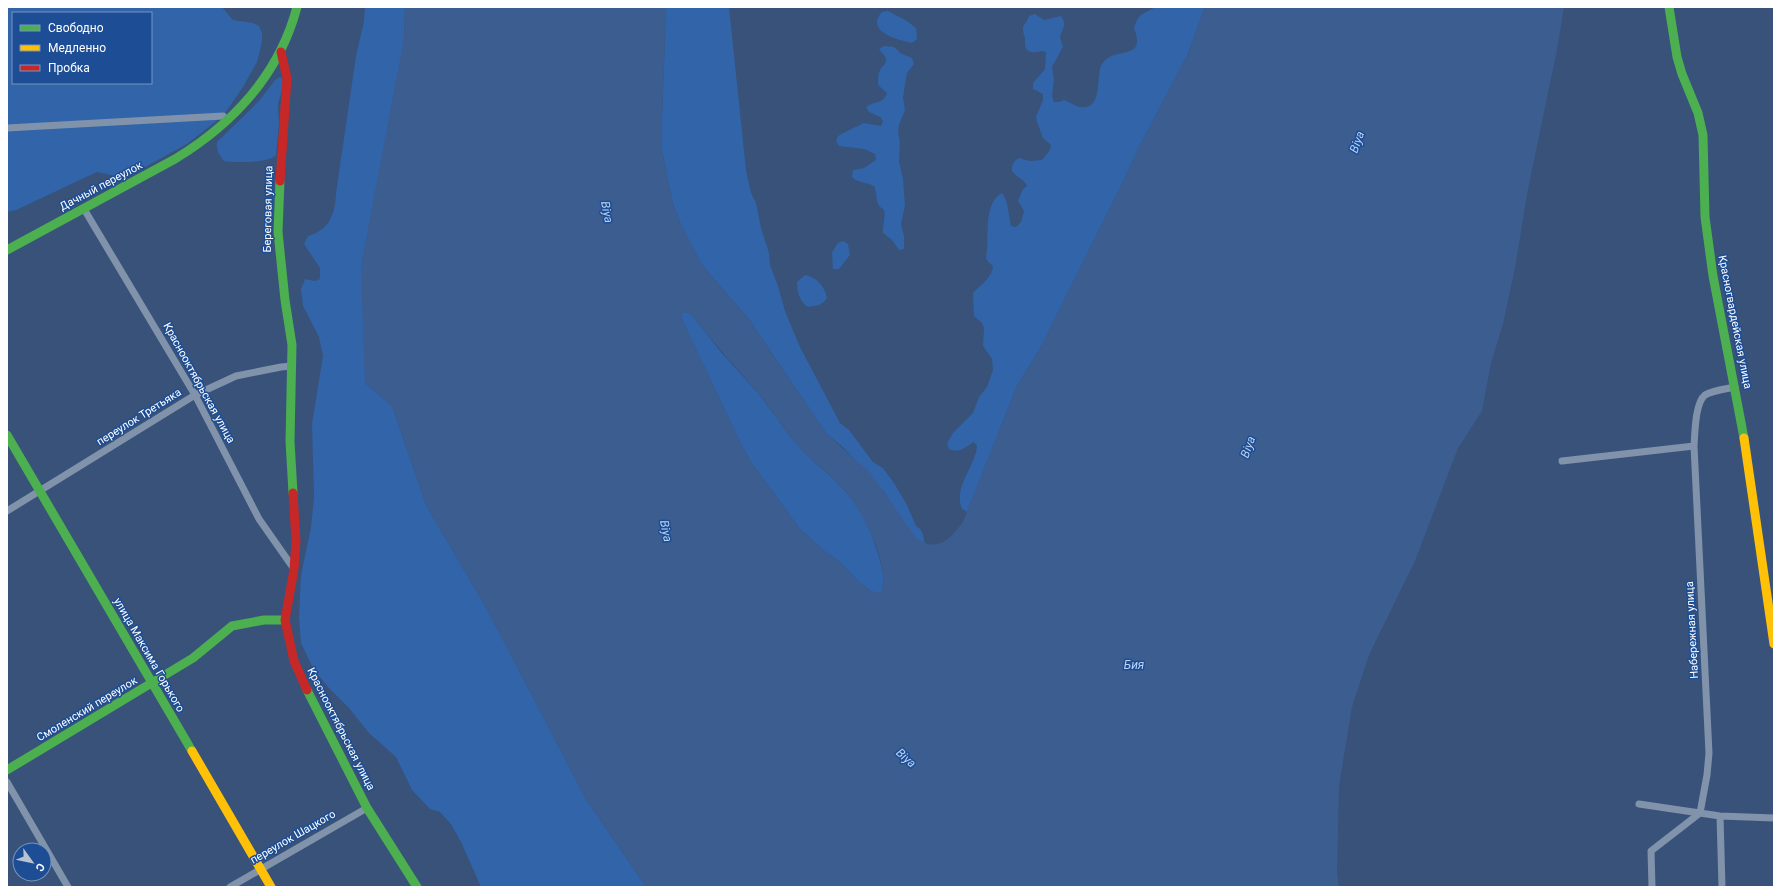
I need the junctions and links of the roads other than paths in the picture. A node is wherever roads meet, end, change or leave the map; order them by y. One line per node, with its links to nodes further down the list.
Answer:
1 (297, 7): 3 (street, Дачный переулок)
2 (1669, 7): 9 (street, Красногвардейская улица)
3 (281, 52): 6 (street, Дачный переулок); 8 (street, Береговая улица)
4 (223, 116): 5 (street)
5 (7, 128)
6 (84, 208): 7 (street, Дачный переулок); 10 (street, Краснооктябрьская улица)
7 (7, 250)
8 (292, 366): 10 (street, переулок Третьяка); 16 (street, Краснооктябрьская улица)
9 (1735, 387): 12 (street, Набережная улица); 18 (street, Красногвардейская улица)
10 (195, 395): 14 (street, переулок Третьяка); 16 (street, Краснооктябрьская улица)
11 (7, 436): 14 (street, улица Максима Горького)
12 (1694, 446): 13 (street); 24 (street, Набережная улица)
13 (1562, 461)
14 (40, 491): 15 (street, переулок Третьяка); 19 (street, улица Максима Горького)
15 (7, 511)
16 (294, 569): 17 (street, Краснооктябрьская улица)
17 (285, 620): 19 (street, Смоленский переулок); 23 (street, Краснооктябрьская улица)
18 (1774, 644)
19 (152, 683): 20 (street, Смоленский переулок); 27 (street, улица Максима Горького)
20 (7, 770)
21 (7, 782): 28 (street)
22 (1639, 804): 24 (street)
23 (368, 808): 27 (street, переулок Шацкого); 31 (street, Краснооктябрьская улица)
24 (1700, 813): 25 (street); 32 (street)
25 (1720, 816): 26 (street); 33 (street)
26 (1774, 818)
27 (260, 869): 29 (street, переулок Шацкого); 30 (street, улица Максима Горького)
28 (68, 887)
29 (230, 887)
30 (271, 887)
31 (417, 887)
32 (1652, 887)
33 (1722, 887)

